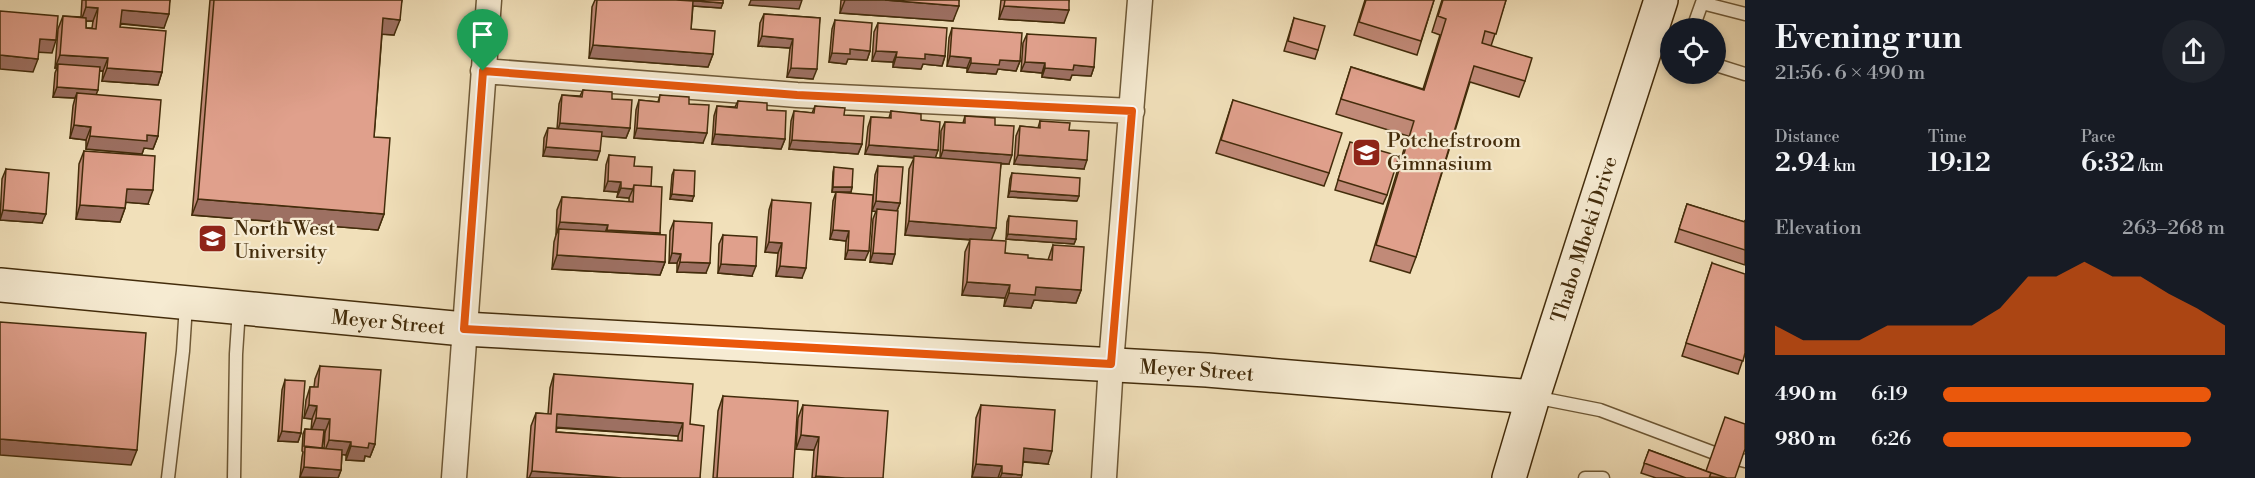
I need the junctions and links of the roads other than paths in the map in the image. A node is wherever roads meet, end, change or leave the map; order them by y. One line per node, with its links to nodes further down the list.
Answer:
1 (489, 0): 8 (street)
2 (1140, 0): 10 (street)
3 (1661, 0): 16 (street, Thabo Mbeki Drive)
4 (1702, 1): 5 (lane); 6 (lane)
5 (1745, 14)
6 (1696, 18)
7 (1726, 69): 9 (lane)
8 (483, 71): 10 (street); 14 (street)
9 (1745, 74)
10 (1132, 111): 15 (street)
11 (0, 285): 12 (street, Meyer Street)
12 (186, 304): 13 (street, Meyer Street); 18 (lane)
13 (239, 309): 14 (street, Meyer Street); 19 (lane)
14 (464, 329): 15 (street, Meyer Street); 20 (street)
15 (1111, 364): 16 (street, Meyer Street); 21 (street)
16 (1533, 397): 17 (lane); 22 (street, Thabo Mbeki Drive)
17 (1745, 461)
18 (168, 478)
19 (234, 478)
20 (454, 478)
21 (1104, 478)
22 (1509, 478)
23 (1585, 478): 24 (lane)
24 (1603, 478)

